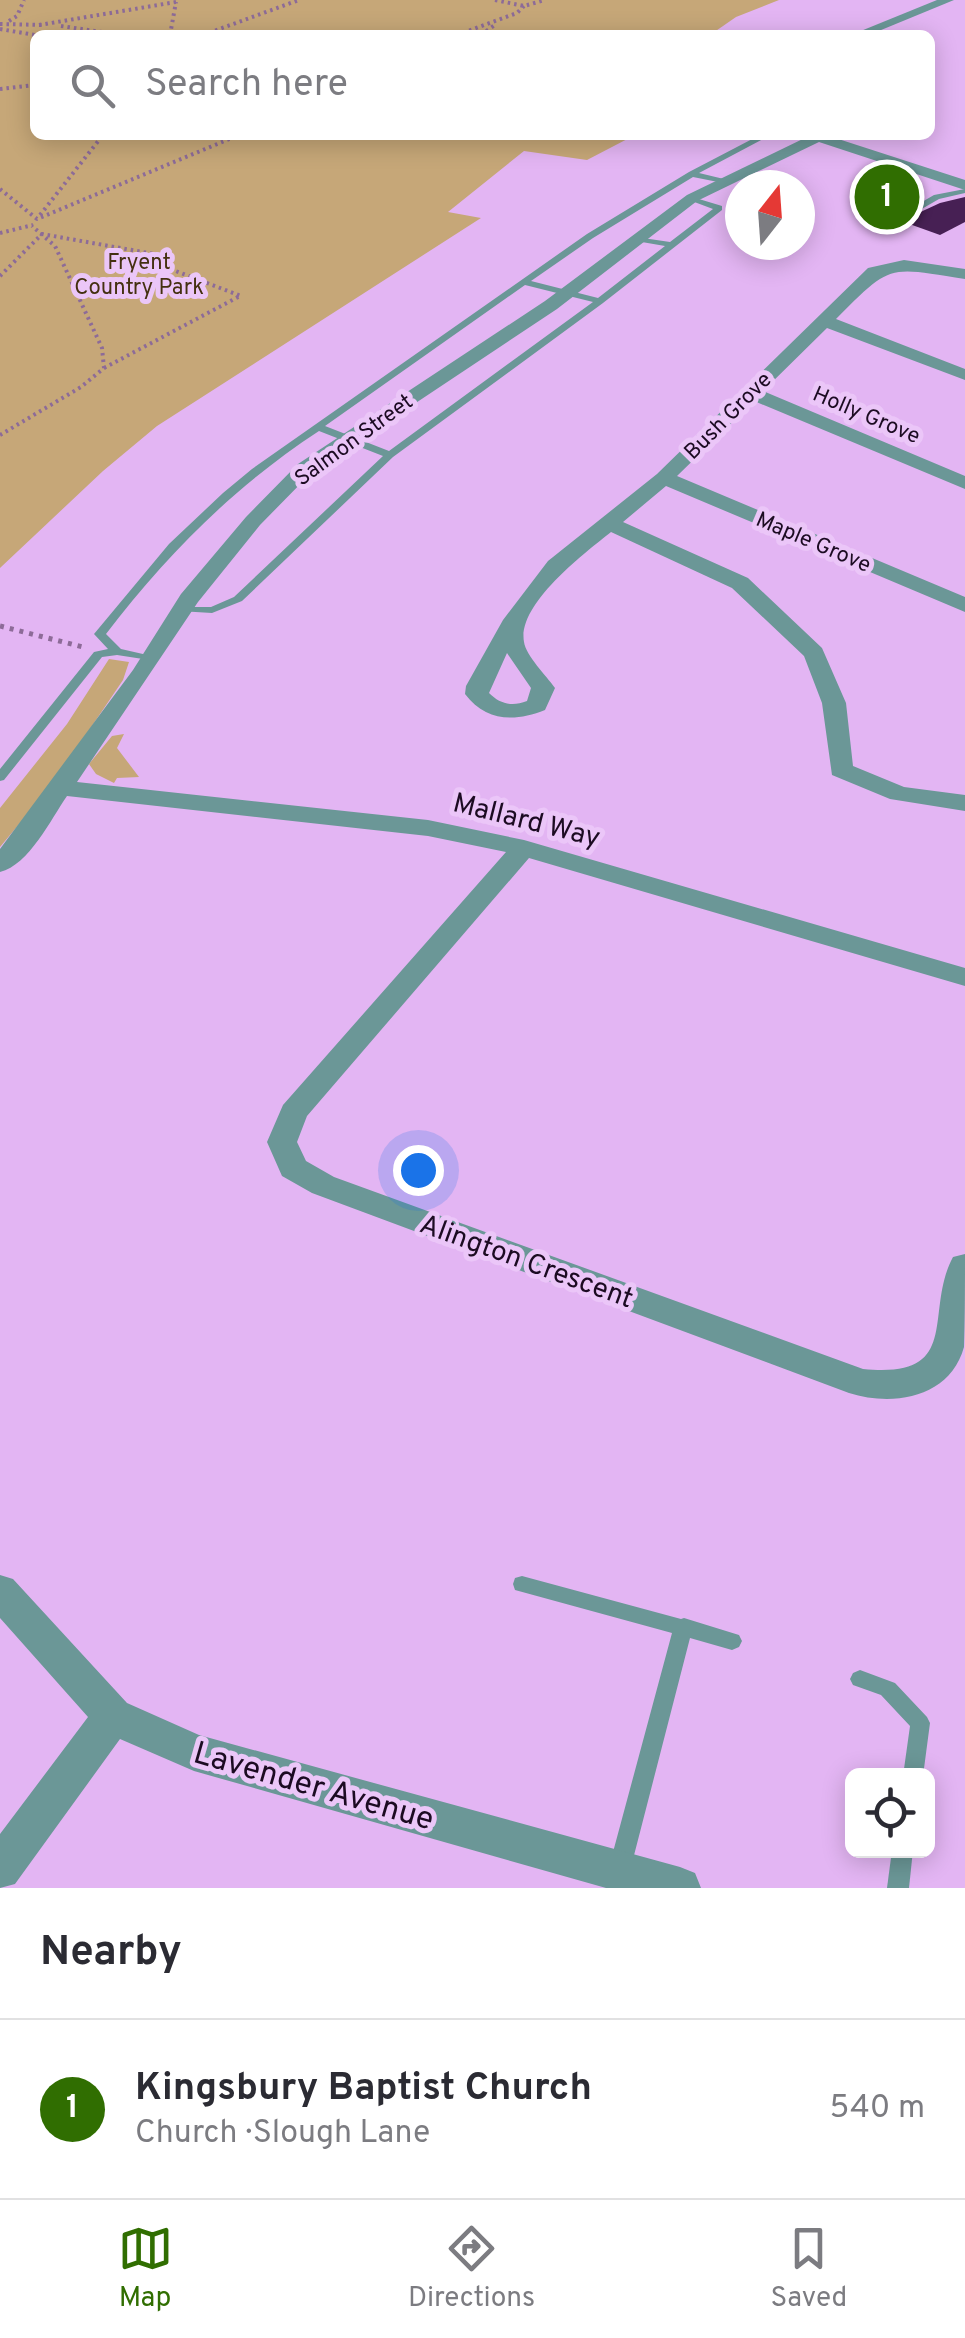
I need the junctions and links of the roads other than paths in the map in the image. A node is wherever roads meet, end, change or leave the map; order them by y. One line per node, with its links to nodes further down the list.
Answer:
1 (948, 0): 2 (street)
2 (895, 18): 3 (street); 4 (street)
3 (922, 27)
4 (869, 30)
5 (757, 140): 10 (lane)
6 (811, 140): 8 (street, Salmon Street)
7 (831, 140): 11 (street)
8 (750, 170)
9 (965, 173): 11 (street)
10 (692, 174): 12 (lane); 19 (lane)
11 (948, 180): 13 (street)
12 (725, 182): 14 (street, Salmon Street)
13 (965, 188): 15 (lane)
14 (692, 198): 16 (street, Salmon Street); 17 (lane)
15 (882, 216)
16 (638, 239): 17 (lane); 20 (street, Salmon Street)
17 (673, 245): 21 (lane)
18 (965, 274): 22 (street, Bush Grove)
19 (524, 282): 20 (lane); 25 (lane)
20 (566, 293): 21 (lane); 26 (street, Salmon Street)
21 (600, 301): 27 (lane)
22 (825, 322): 23 (street); 24 (street, Bush Grove)
23 (965, 375)
24 (749, 392): 28 (street, Bush Grove); 29 (street, Holly Grove)
25 (318, 427): 26 (lane); 34 (lane)
26 (349, 439): 27 (lane); 32 (street, Salmon Street)
27 (390, 454): 32 (lane)
28 (664, 478): 30 (street, Bush Grove); 31 (street, Maple Grove)
29 (965, 483)
30 (608, 523): 33 (street, Bush Grove); 38 (street)
31 (965, 604)
32 (183, 609): 35 (street, Salmon Street)
33 (514, 620)
34 (118, 652): 35 (lane); 36 (lane)
35 (152, 659): 37 (street, Salmon Street)
36 (0, 777)
37 (60, 788): 39 (street, Mallard Way); 40 (street, Salmon Street)
38 (965, 803)
39 (524, 848): 41 (street, Mallard Way); 42 (street, Alington Crescent)
40 (0, 864)
41 (965, 977)
42 (965, 1266)
43 (522, 1584): 45 (lane)
44 (0, 1591): 48 (street, Lavender Avenue)
45 (684, 1626): 46 (lane); 52 (lane)
46 (732, 1641)
47 (860, 1679): 49 (lane)
48 (113, 1716): 51 (street); 52 (street, Lavender Avenue)
49 (914, 1768)
50 (902, 1858): 53 (lane)
51 (0, 1869)
52 (645, 1882)
53 (898, 1888)

